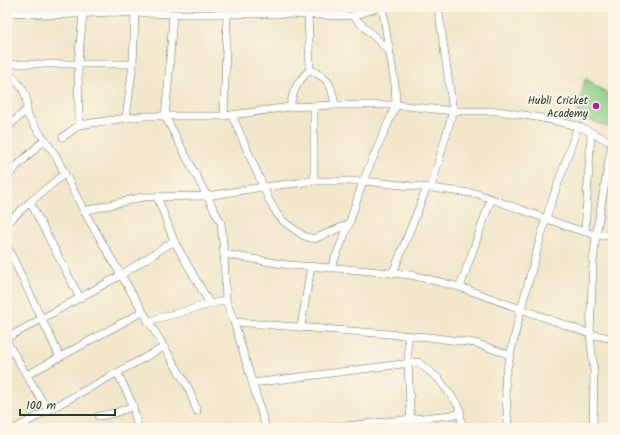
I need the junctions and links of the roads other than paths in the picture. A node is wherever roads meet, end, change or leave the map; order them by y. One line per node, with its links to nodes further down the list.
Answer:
1 (381, 7): 11 (street); 12 (street)
2 (438, 7): 23 (street)
3 (113, 10): 4 (street); 6 (street)
4 (126, 10): 7 (street)
5 (7, 12): 6 (street)
6 (83, 14): 14 (street)
7 (135, 14): 8 (street); 15 (street)
8 (173, 14): 9 (street); 25 (street)
9 (227, 14): 10 (street); 24 (street)
10 (308, 14): 11 (street); 16 (street)
11 (353, 16): 12 (street)
12 (389, 51): 19 (street)
13 (15, 64): 14 (street)
14 (78, 64): 15 (street); 27 (street)
15 (133, 64): 26 (street)
16 (310, 69): 18 (street); 21 (street)
17 (7, 72): 22 (street)
18 (335, 105): 19 (street); 20 (street)
19 (396, 105): 23 (street); 37 (street)
20 (314, 106): 21 (street); 36 (street)
21 (290, 107): 24 (street)
22 (26, 110): 29 (street); 32 (street)
23 (453, 111): 28 (street); 39 (street)
24 (228, 115): 25 (street); 38 (street)
25 (165, 116): 26 (street); 41 (street)
26 (126, 118): 27 (street)
27 (79, 125): 31 (street)
28 (578, 126): 30 (street); 45 (street)
29 (7, 128)
30 (591, 133): 33 (street); 48 (street)
31 (63, 137)
32 (45, 139): 34 (street); 35 (street)
33 (613, 143): 49 (street)
34 (64, 174): 43 (street); 44 (street)
35 (7, 178)
36 (314, 181): 37 (street); 38 (street)
37 (364, 182): 39 (street); 47 (street)
38 (263, 187): 41 (street); 47 (street)
39 (429, 188): 42 (street); 56 (street)
40 (157, 196): 41 (street); 44 (street); 51 (street)
41 (207, 196): 53 (street)
42 (491, 199): 45 (street); 58 (street)
43 (30, 202): 46 (street); 59 (street)
44 (84, 211): 57 (street)
45 (546, 219): 48 (street); 62 (street)
46 (7, 223)
47 (349, 224): 55 (street)
48 (585, 232): 49 (street)
49 (596, 235): 50 (street); 68 (street)
50 (613, 236)
51 (174, 241): 57 (street); 61 (street)
52 (7, 246): 64 (street)
53 (224, 254): 54 (street); 60 (street)
54 (311, 266): 55 (street); 67 (street)
55 (331, 268): 56 (street)
56 (393, 273): 58 (street)
57 (121, 275): 59 (street); 63 (street)
58 (460, 287): 62 (street)
59 (80, 298): 64 (street)
60 (226, 300): 61 (street); 66 (street)
61 (210, 304): 65 (street)
62 (521, 309): 68 (street); 74 (street)
63 (142, 312): 65 (street); 75 (street)
64 (42, 319): 70 (street); 75 (street)
65 (148, 321): 73 (street)
66 (234, 322): 67 (street); 79 (street)
67 (301, 327): 69 (street)
68 (590, 334): 71 (street); 93 (street)
69 (408, 336): 74 (street); 76 (street)
70 (7, 338)
71 (613, 339)
72 (7, 342): 78 (street)
73 (164, 347): 77 (street); 82 (street)
74 (510, 355): 92 (street)
75 (60, 357): 78 (street)
76 (408, 363): 79 (street); 83 (street); 85 (street)
77 (118, 374): 80 (street); 81 (street)
78 (27, 375): 81 (street)
79 (252, 383): 88 (street)
80 (133, 406): 84 (street); 87 (street)
81 (48, 411): 86 (street)
82 (197, 411)
83 (461, 414): 85 (street); 91 (street)
84 (99, 416)
85 (410, 420): 89 (street); 90 (street)
86 (16, 428)
87 (138, 428)
88 (266, 428)
89 (326, 428)
90 (411, 428)
91 (462, 428)
92 (508, 428)
93 (593, 428)

